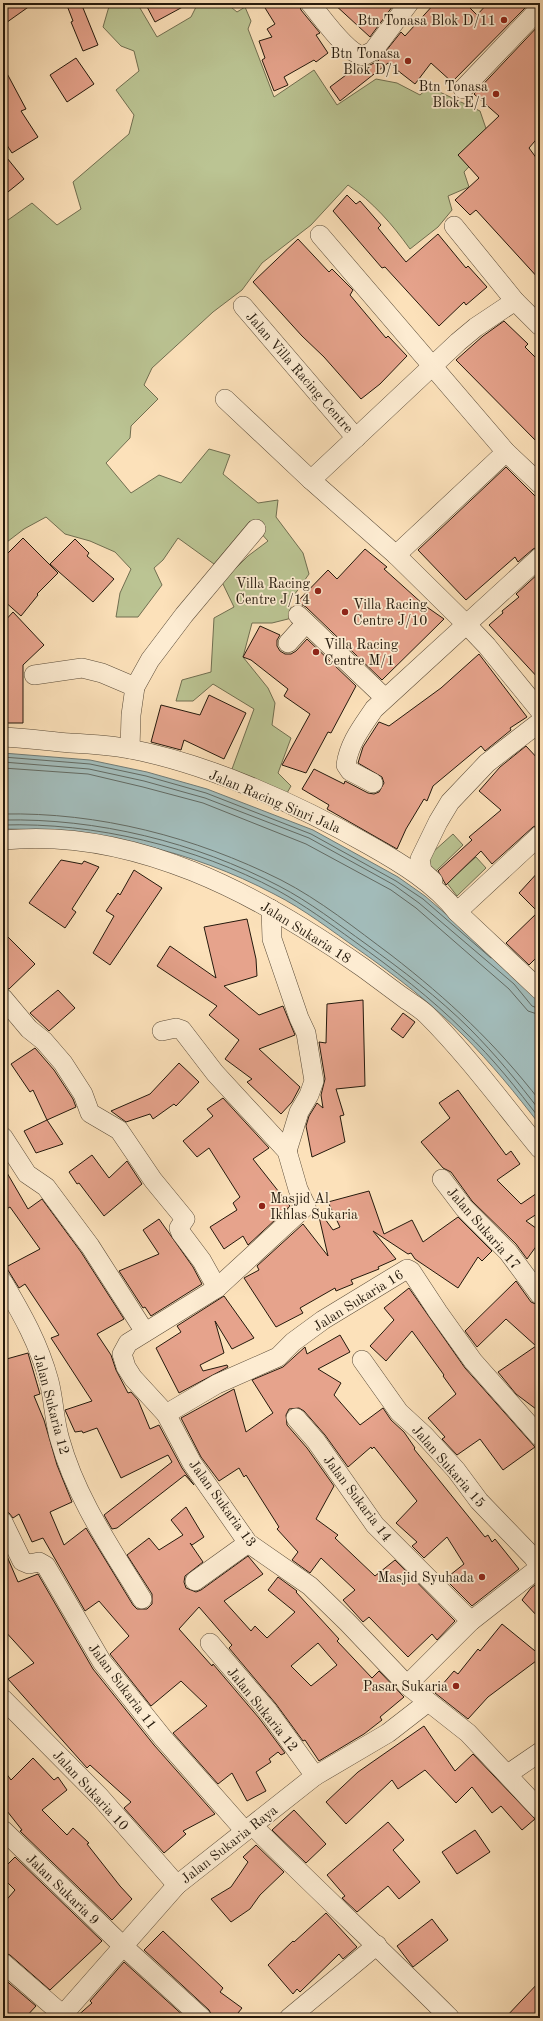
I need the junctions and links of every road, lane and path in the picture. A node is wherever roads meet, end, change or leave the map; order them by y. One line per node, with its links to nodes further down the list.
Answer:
1 (310, 3): 2 (street)
2 (409, 3)
3 (540, 8): 4 (street)
4 (463, 88)
5 (454, 226): 7 (street)
6 (320, 235): 10 (street)
7 (515, 301): 9 (street); 10 (street, Jalan Villa Racing Centre)
8 (243, 306): 12 (street, Jalan Villa Racing Centre)
9 (540, 326)
10 (433, 366): 12 (street, Jalan Villa Racing Centre); 13 (street)
11 (225, 399): 14 (street)
12 (356, 438): 14 (street, Jalan Villa Racing Centre)
13 (506, 452): 15 (street); 17 (street)
14 (311, 480): 17 (street)
15 (540, 484)
16 (256, 529): 22 (street)
17 (396, 555): 19 (street)
18 (540, 557): 19 (street)
19 (466, 625): 23 (street); 24 (street)
20 (288, 643): 23 (street)
21 (34, 676): 22 (street)
22 (135, 687): 27 (street)
23 (385, 698): 28 (street)
24 (540, 711)
25 (540, 722): 31 (street)
26 (3, 737): 27 (street, Jalan Racing Sinri Jala)
27 (130, 749): 33 (street, Jalan Racing Sinri Jala)
28 (373, 783)
29 (540, 835): 33 (street)
30 (3, 840): 32 (street, Jalan Sukaria 18)
31 (447, 894)
32 (271, 910): 38 (street, Jalan Sukaria 18); 39 (street)
33 (457, 912): 34 (street, Jalan Racing Sinri Jala)
34 (540, 990)
35 (3, 998): 42 (street)
36 (162, 1031): 39 (street)
37 (3, 1137): 44 (street)
38 (540, 1149)
39 (287, 1151): 42 (street, Jalan Sukaria 13)
40 (442, 1179): 43 (street, Jalan Sukaria 17)
41 (3, 1282): 53 (street, Jalan Sukaria 12)
42 (217, 1288): 44 (street, Jalan Sukaria 13)
43 (540, 1295)
44 (144, 1332): 46 (street, Jalan Sukaria 13)
45 (362, 1360): 51 (street, Jalan Sukaria 15)
46 (166, 1414): 48 (street, Jalan Sukaria 16); 50 (street, Jalan Sukaria 13)
47 (296, 1418): 54 (street, Jalan Sukaria 14)
48 (540, 1437)
49 (3, 1522): 63 (street, Jalan Sukaria 11)
50 (248, 1543): 52 (street); 56 (street, Jalan Sukaria 13)
51 (540, 1567): 54 (street)
52 (195, 1581)
53 (142, 1599)
54 (471, 1621): 56 (street)
55 (210, 1643): 61 (street, Jalan Sukaria 12)
56 (407, 1685): 58 (street, Jalan Sukaria 13)
57 (3, 1699): 65 (street, Jalan Sukaria 10)
58 (428, 1702): 60 (street, Jalan Sukaria 13); 61 (street, Jalan Sukaria Raya)
59 (540, 1752): 60 (street)
60 (508, 1774): 62 (street, Jalan Sukaria 13)
61 (315, 1776): 63 (street, Jalan Sukaria Raya)
62 (540, 1810)
63 (249, 1828): 65 (street, Jalan Sukaria Raya); 66 (street)
64 (3, 1830): 67 (street, Jalan Sukaria 9)
65 (177, 1885): 67 (street, Jalan Sukaria Raya)
66 (377, 1945): 71 (street); 72 (street)
67 (124, 1947): 69 (street, Jalan Sukaria Raya); 70 (street, Jalan Sukaria 9)
68 (3, 1963): 69 (street)
69 (62, 2016)
70 (202, 2018)
71 (289, 2018)
72 (450, 2018)

